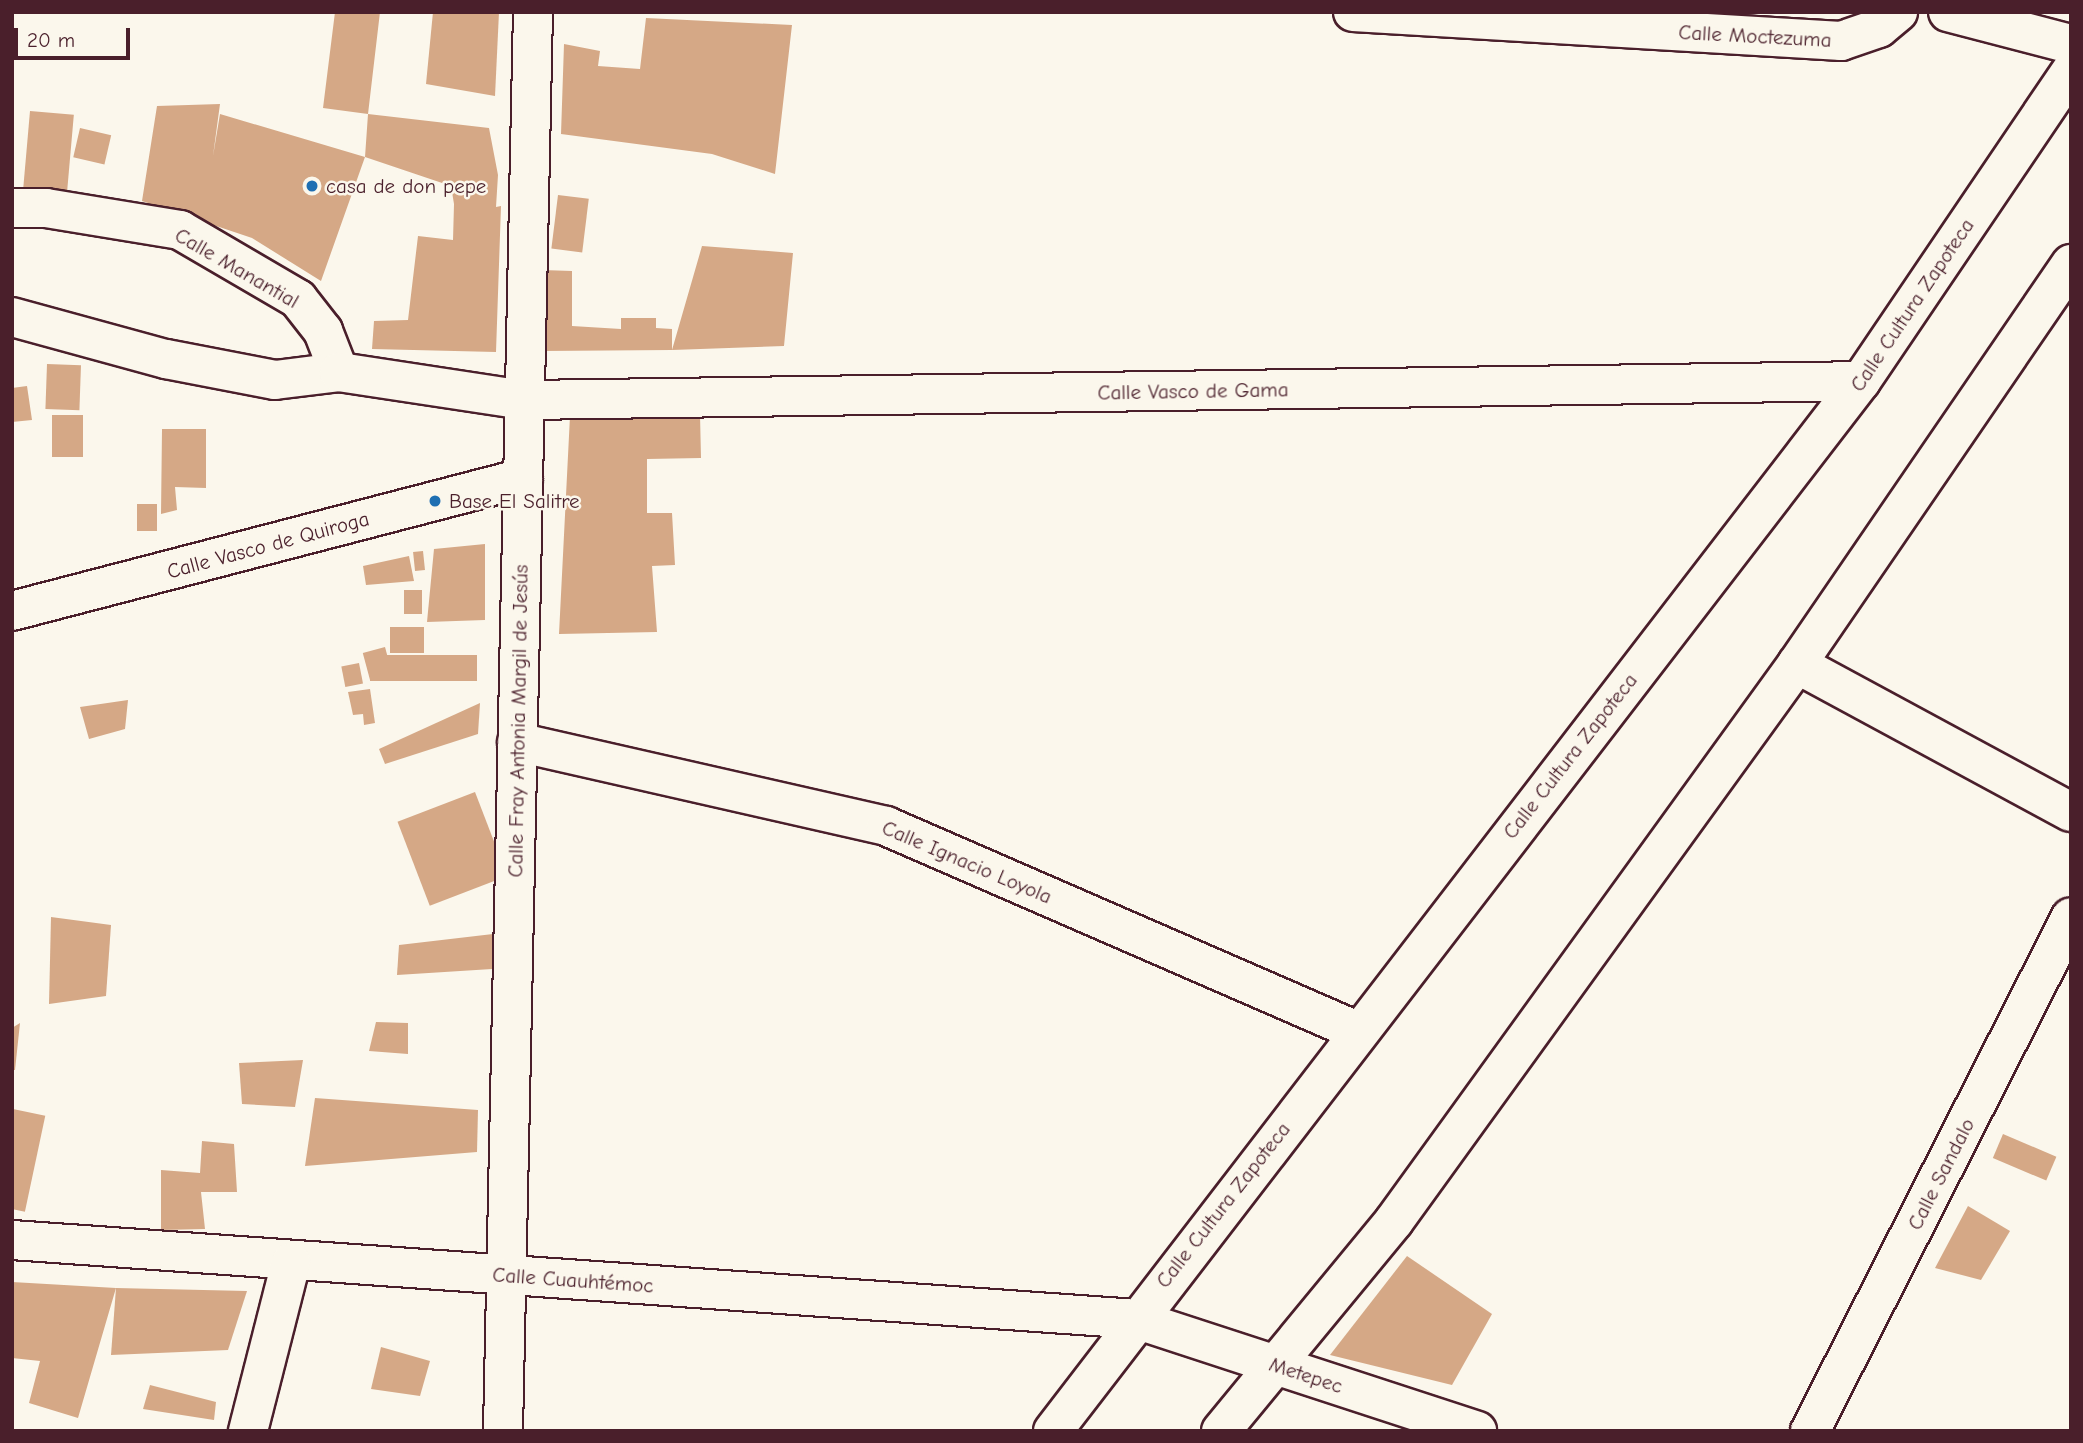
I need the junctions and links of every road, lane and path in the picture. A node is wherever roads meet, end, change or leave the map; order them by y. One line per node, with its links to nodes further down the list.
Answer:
1 (533, 12): 13 (street, Calle Fray Antonia Margil de Jesús)
2 (1353, 12): 3 (street, Calle Moctezuma)
3 (1898, 12)
4 (1948, 12): 5 (street)
5 (1999, 18): 6 (street)
6 (2071, 44)
7 (2071, 71): 12 (street, Calle Cultura Zapoteca)
8 (12, 208): 11 (street, Calle Manantial)
9 (2071, 264): 16 (street)
10 (12, 317): 11 (street)
11 (339, 372): 13 (street)
12 (1861, 382): 13 (street, Calle Vasco de Gama); 20 (street, Calle Cultura Zapoteca)
13 (525, 400): 14 (street, Calle Fray Antonia Margil de Jesús)
14 (523, 478): 15 (street, Calle Vasco de Quiroga); 17 (street, Calle Fray Antonia Margil de Jesús)
15 (12, 611)
16 (1797, 664): 18 (street); 25 (street)
17 (517, 742): 20 (street, Calle Ignacio Loyola); 23 (street, Calle Fray Antonia Margil de Jesús)
18 (2071, 812)
19 (2071, 917): 31 (street, Calle Sandalo)
20 (1357, 1031): 24 (street, Calle Cultura Zapoteca)
21 (12, 1240): 22 (street, Calle Cuauhtémoc)
22 (291, 1262): 23 (street, Calle Cuauhtémoc); 26 (street)
23 (506, 1275): 24 (street, Calle Cuauhtémoc); 27 (street, Calle Fray Antonia Margil de Jesús)
24 (1135, 1319): 25 (street, Metepec); 28 (street, Calle Cultura Zapoteca)
25 (1274, 1364): 29 (street); 30 (street, Metepec)
26 (248, 1431)
27 (503, 1431)
28 (1053, 1431)
29 (1221, 1431)
30 (1476, 1431)
31 (1810, 1431)

